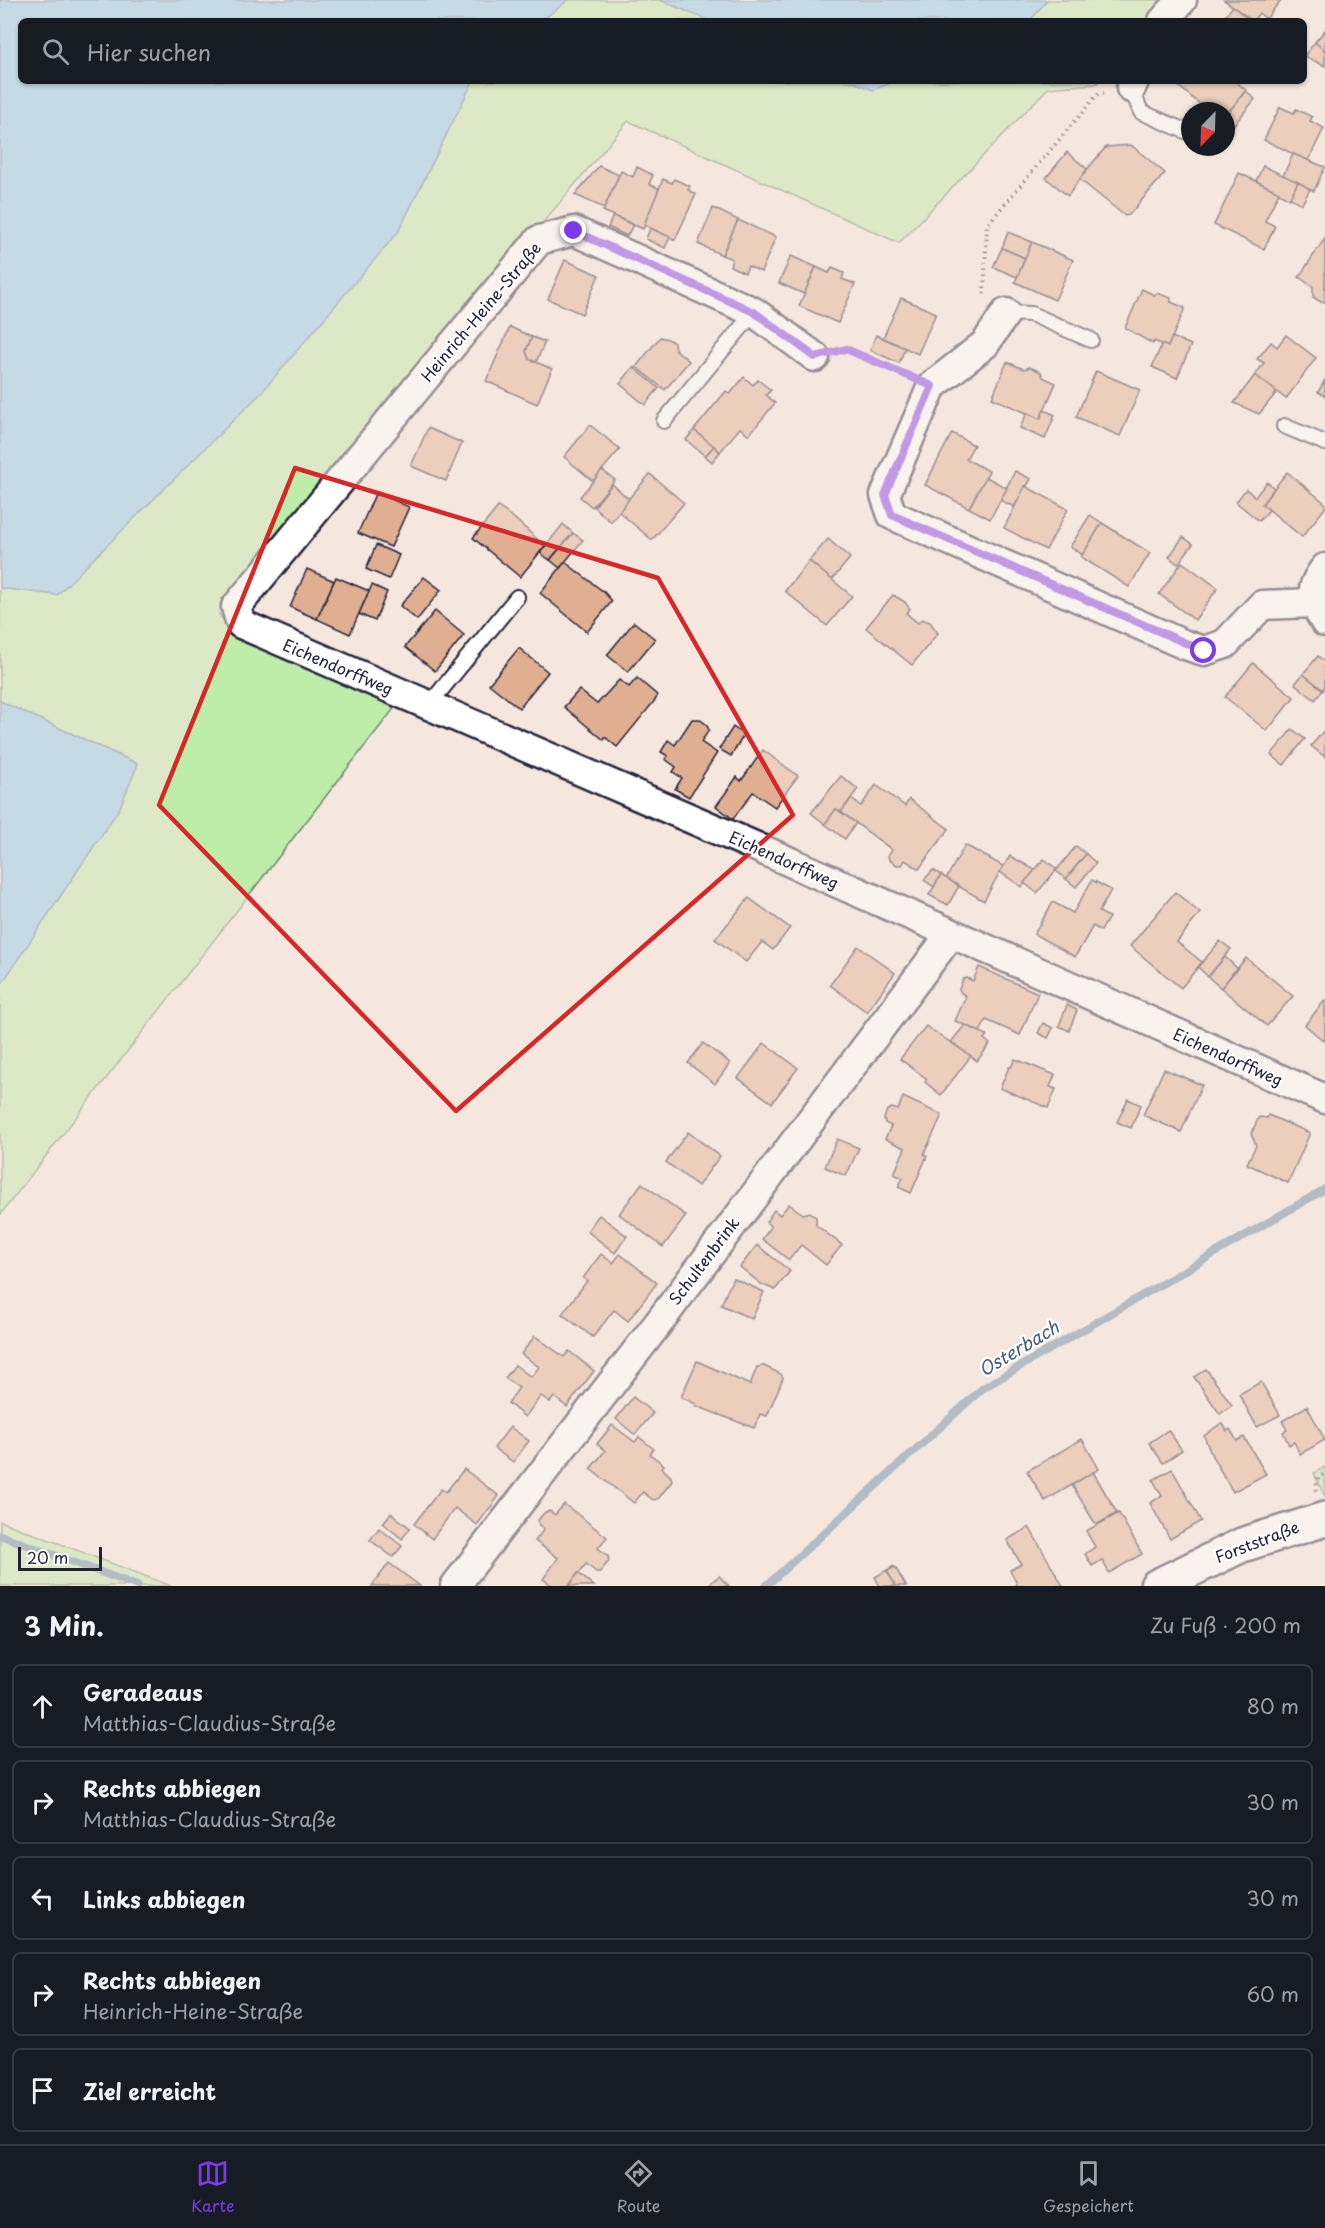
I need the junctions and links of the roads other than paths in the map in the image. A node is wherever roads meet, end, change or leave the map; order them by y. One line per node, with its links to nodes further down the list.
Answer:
1 (1182, 0): 2 (street)
2 (1166, 18)
3 (1133, 85): 4 (lane)
4 (1181, 129)
5 (995, 304): 7 (lane); 14 (street)
6 (754, 312): 8 (street, Heinrich-Heine-Straße); 9 (lane); 15 (street, Heinrich-Heine-Straße)
7 (1091, 340)
8 (815, 357)
9 (664, 421)
10 (1284, 426): 11 (lane)
11 (1325, 443)
12 (1325, 568): 14 (street)
13 (517, 597): 16 (lane)
14 (1319, 612)
15 (241, 624): 16 (street, Eichendorffweg)
16 (428, 706): 17 (street, Eichendorffweg)
17 (951, 934): 18 (street, Eichendorffweg); 20 (street, Schultenbrink)
18 (1325, 1099)
19 (1325, 1519): 21 (street, Forststraße)
20 (455, 1586)
21 (1158, 1586)

